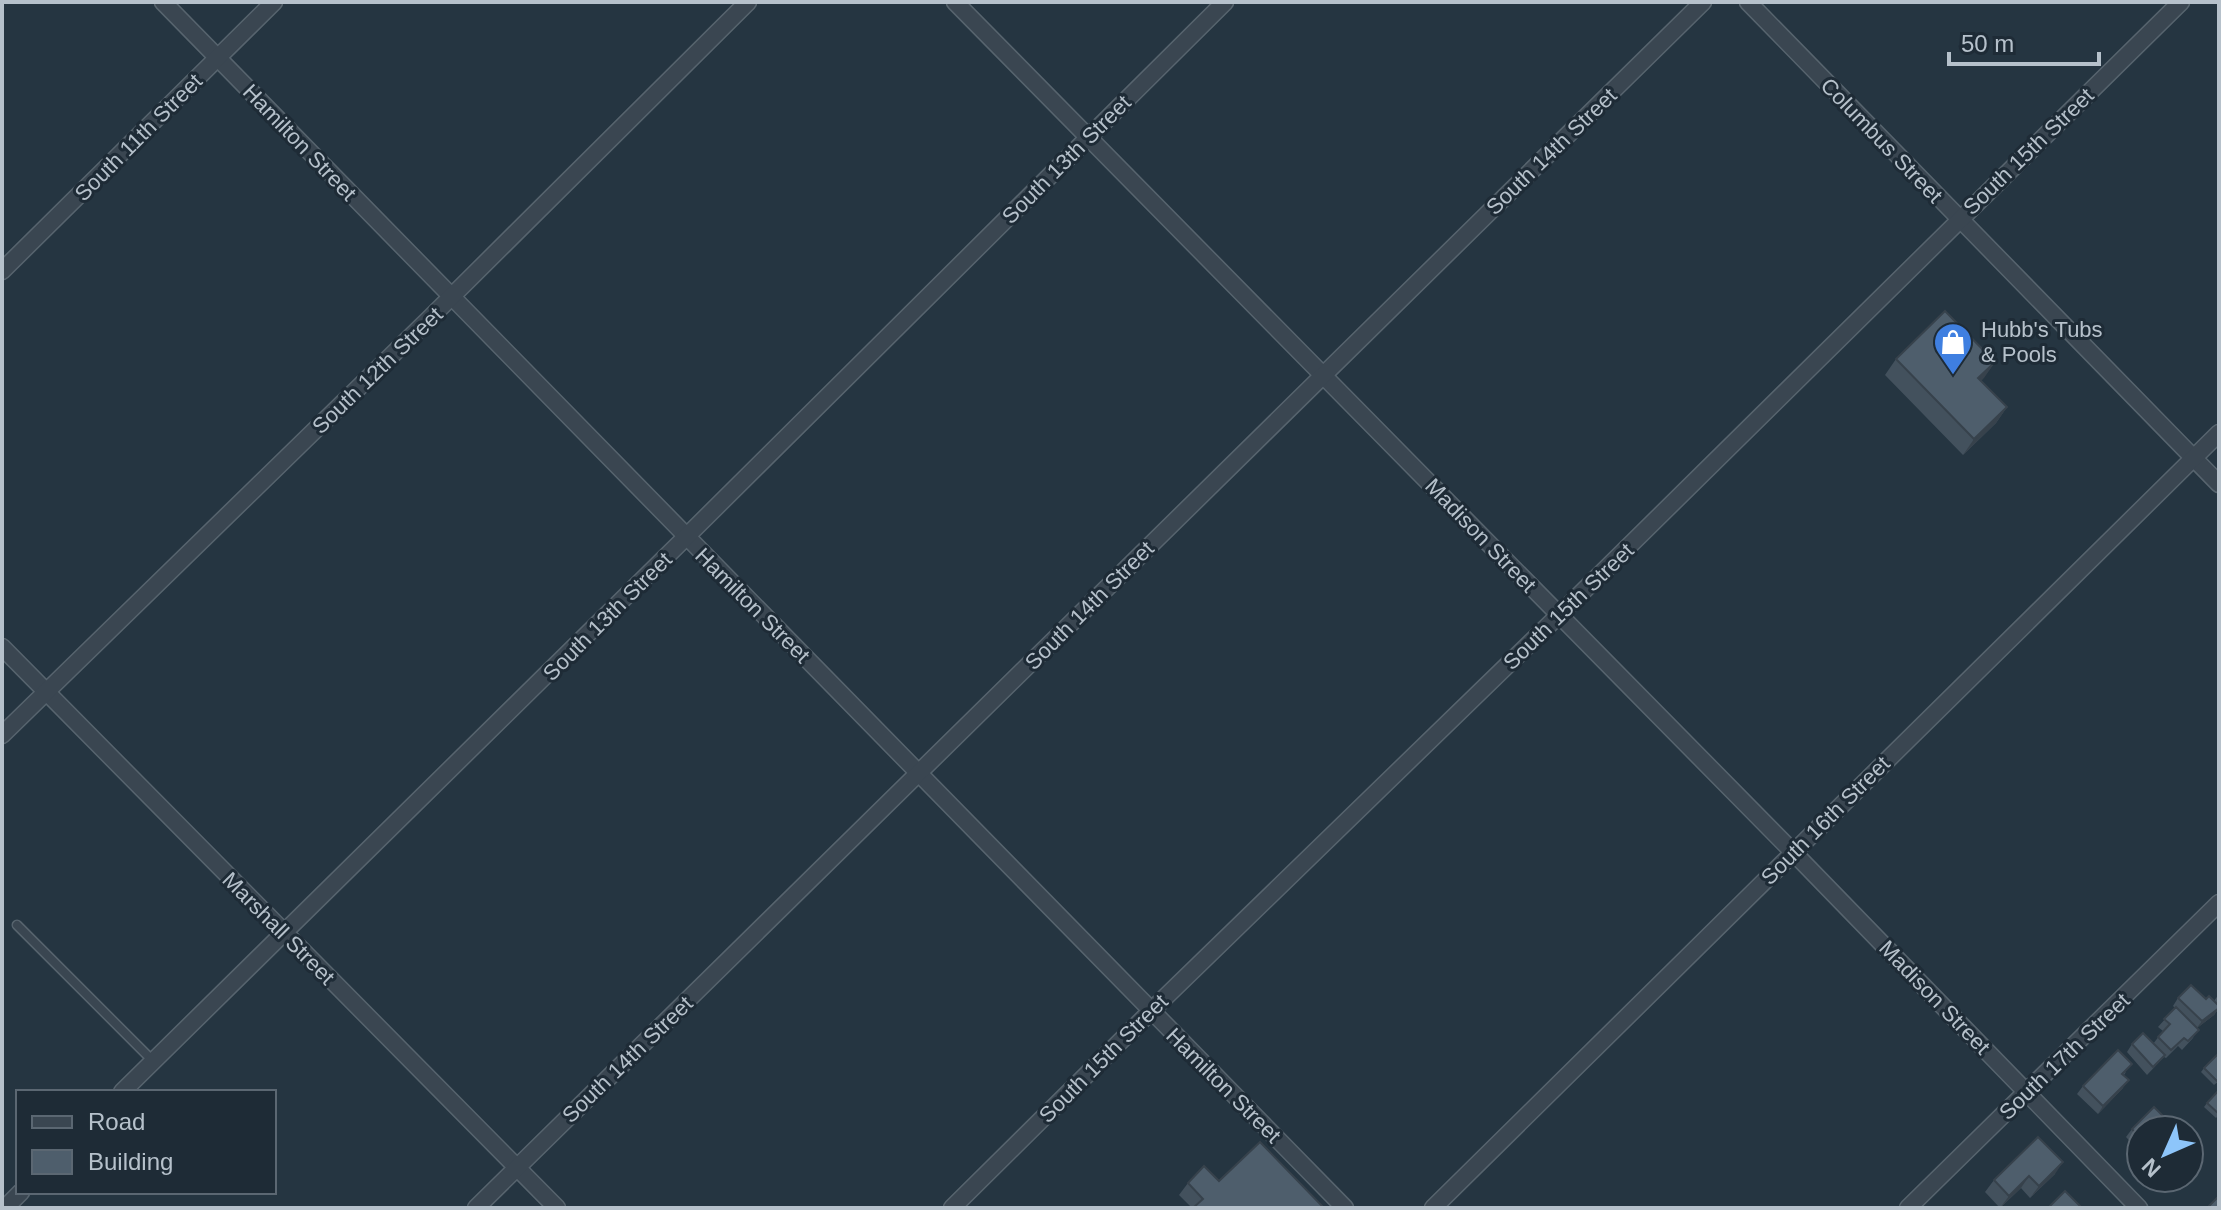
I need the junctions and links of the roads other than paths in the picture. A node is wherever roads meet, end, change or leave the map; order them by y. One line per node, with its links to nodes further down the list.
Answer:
1 (163, 2): 9 (street, Hamilton Street)
2 (274, 2): 9 (street, South 11th Street)
3 (748, 2): 13 (street, South 12th Street)
4 (955, 2): 10 (street, Madison Street)
5 (1225, 2): 10 (street, South 13th Street)
6 (1703, 2): 14 (street, South 14th Street)
7 (1748, 2): 11 (street, Columbus Street)
8 (2181, 2): 11 (street, South 15th Street)
9 (218, 58): 12 (street, South 11th Street); 13 (street, Hamilton Street)
10 (1087, 137): 14 (street, Madison Street); 18 (street, South 13th Street)
11 (1959, 218): 16 (street, Columbus Street); 19 (street, South 15th Street)
12 (2, 271)
13 (452, 297): 18 (street, Hamilton Street); 21 (street, South 12th Street)
14 (1322, 375): 19 (street, Madison Street); 23 (street, South 14th Street)
15 (2219, 433): 16 (street, South 16th Street)
16 (2193, 458): 17 (street, Columbus Street); 24 (street, South 16th Street)
17 (2219, 484)
18 (686, 537): 23 (street, Hamilton Street); 27 (street, South 13th Street)
19 (1559, 615): 24 (street, Madison Street); 28 (street, South 15th Street)
20 (2, 647): 21 (street, Marshall Street)
21 (46, 692): 22 (street, South 12th Street); 27 (street, Marshall Street)
22 (2, 735)
23 (919, 773): 28 (street, Hamilton Street); 32 (street, South 14th Street)
24 (1793, 852): 31 (street, Madison Street); 37 (street, South 16th Street)
25 (2219, 903): 31 (street, South 17th Street)
26 (17, 925): 29 (lane)
27 (284, 933): 29 (street, South 13th Street); 32 (street, Marshall Street)
28 (1151, 1011): 35 (street, South 15th Street); 36 (street, Hamilton Street)
29 (154, 1061): 30 (street, South 13th Street)
30 (124, 1090)
31 (2027, 1091): 38 (street, South 17th Street); 39 (street, Madison Street)
32 (517, 1167): 33 (street, South 14th Street); 34 (street, Marshall Street)
33 (476, 1208)
34 (557, 1208)
35 (952, 1208)
36 (1345, 1208)
37 (1433, 1208)
38 (1908, 1208)
39 (2139, 1208)

